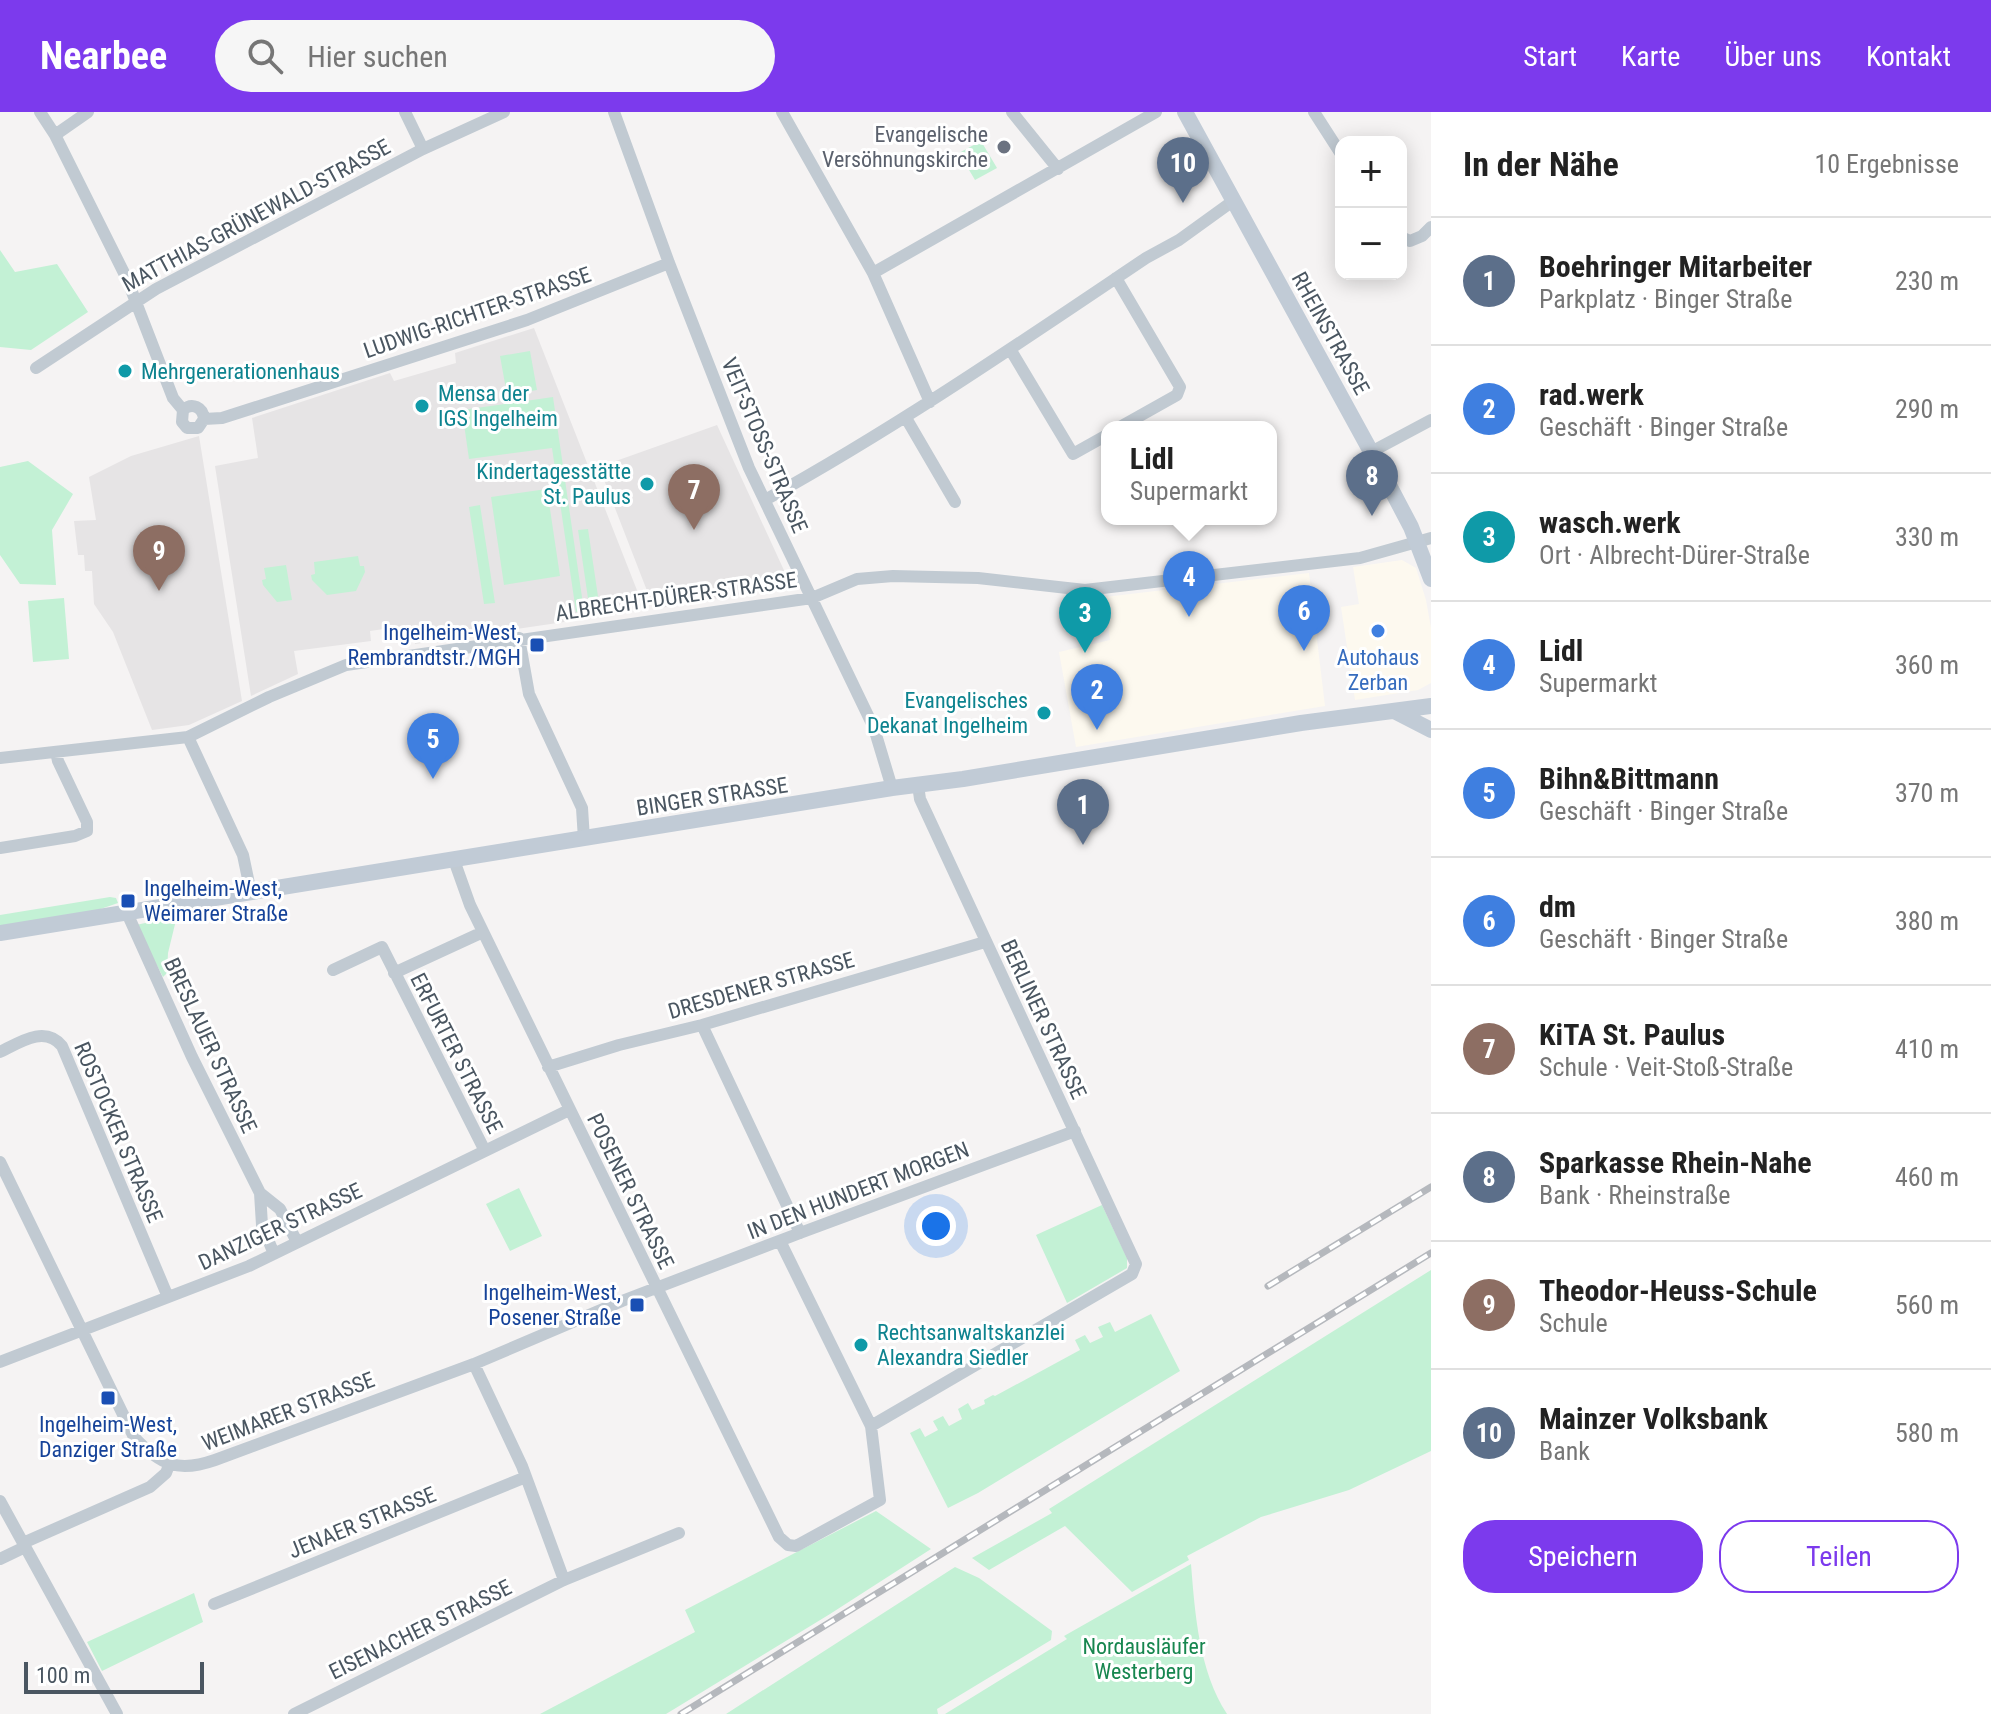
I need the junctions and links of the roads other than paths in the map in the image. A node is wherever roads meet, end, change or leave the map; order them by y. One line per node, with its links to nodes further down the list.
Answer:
1 (40, 112): 11 (street)
2 (88, 112): 11 (street)
3 (405, 112): 13 (street)
4 (504, 112): 13 (street, MATTHIAS-GRÜNEWALD-STRASSE)
5 (614, 112): 18 (street, VEIT-STOSS-STRASSE)
6 (782, 112): 19 (street)
7 (1012, 112): 14 (street)
8 (1156, 112): 14 (street)
9 (1185, 112): 15 (main road, RHEINSTRASSE)
10 (1314, 112): 12 (street)
11 (55, 135): 21 (street)
12 (1335, 145)
13 (423, 149): 21 (street, MATTHIAS-GRÜNEWALD-STRASSE)
14 (1058, 169): 19 (street)
15 (1233, 201): 20 (street); 29 (main road, RHEINSTRASSE)
16 (1431, 227): 17 (street)
17 (1407, 239)
18 (669, 263): 21 (street, LUDWIG-RICHTER-STRASSE); 30 (street, VEIT-STOSS-STRASSE)
19 (873, 273): 24 (street)
20 (1116, 278): 22 (street); 27 (street)
21 (137, 299): 23 (street, MATTHIAS-GRÜNEWALD-STRASSE)
22 (1010, 349): 24 (street); 28 (street)
23 (36, 368)
24 (930, 402): 25 (street)
25 (906, 418): 30 (street); 31 (street)
26 (1431, 420): 29 (street)
27 (1131, 421)
28 (1101, 438)
29 (1371, 452): 32 (main road, RHEINSTRASSE)
30 (765, 500): 34 (street, VEIT-STOSS-STRASSE)
31 (955, 502)
32 (1424, 540): 33 (main road, RHEINSTRASSE); 34 (street, ALBRECHT-DÜRER-STRASSE)
33 (1431, 579)
34 (812, 598): 35 (street, ALBRECHT-DÜRER-STRASSE); 43 (street, VEIT-STOSS-STRASSE)
35 (519, 638): 39 (street, ALBRECHT-DÜRER-STRASSE); 44 (street)
36 (1431, 706): 37 (main road, BINGER STRASSE)
37 (1394, 712): 38 (main road); 42 (main road, BINGER STRASSE)
38 (1431, 730)
39 (188, 737): 40 (street, ALBRECHT-DÜRER-STRASSE); 47 (street)
40 (56, 752): 41 (street, ALBRECHT-DÜRER-STRASSE); 45 (street)
41 (0, 758)
42 (918, 785): 43 (main road, BINGER STRASSE); 51 (street, BERLINER STRASSE)
43 (892, 788): 44 (main road, BINGER STRASSE)
44 (584, 839): 46 (main road, BINGER STRASSE)
45 (0, 848)
46 (454, 860): 47 (main road, BINGER STRASSE); 49 (street, POSENER STRASSE)
47 (251, 893): 48 (main road, BINGER STRASSE)
48 (127, 913): 50 (main road, BINGER STRASSE); 61 (street, BRESLAUER STRASSE)
49 (483, 932): 53 (street, ERFURTER STRASSE); 56 (street, POSENER STRASSE)
50 (0, 933)
51 (985, 942): 54 (street, DRESDENER STRASSE); 58 (street, BERLINER STRASSE)
52 (333, 970): 53 (street, ERFURTER STRASSE)
53 (394, 973): 59 (street, ERFURTER STRASSE)
54 (702, 1025): 56 (street, DRESDENER STRASSE); 62 (street)
55 (0, 1052): 67 (street, ROSTOCKER STRASSE)
56 (548, 1067): 57 (street, POSENER STRASSE)
57 (569, 1110): 59 (street, DANZIGER STRASSE); 66 (street, POSENER STRASSE)
58 (1075, 1131): 62 (street, IN DEN HUNDERT MORGEN); 71 (street, BERLINER STRASSE)
59 (485, 1151): 64 (street, DANZIGER STRASSE)
60 (0, 1162): 68 (street)
61 (260, 1193): 64 (street, BRESLAUER STRASSE); 65 (street, BRESLAUER STRASSE)
62 (800, 1233): 63 (street, IN DEN HUNDERT MORGEN)
63 (780, 1241): 66 (street, IN DEN HUNDERT MORGEN); 71 (street)
64 (297, 1242): 65 (street, DANZIGER STRASSE)
65 (274, 1254): 67 (street, DANZIGER STRASSE)
66 (656, 1288): 70 (street, WEIMARER STRASSE); 71 (street, POSENER STRASSE)
67 (168, 1297): 68 (street, DANZIGER STRASSE)
68 (82, 1330): 69 (street, DANZIGER STRASSE); 72 (street)
69 (0, 1362)
70 (474, 1364): 72 (street, WEIMARER STRASSE); 73 (street)
71 (871, 1426)
72 (169, 1465): 76 (street)
73 (526, 1477): 78 (street); 79 (street, JENAER STRASSE)
74 (0, 1501): 76 (street)
75 (679, 1533): 78 (street, EISENACHER STRASSE)
76 (24, 1545): 77 (street); 80 (street)
77 (0, 1559)
78 (564, 1580): 81 (street, EISENACHER STRASSE)
79 (214, 1604)
80 (117, 1714)
81 (294, 1714)

